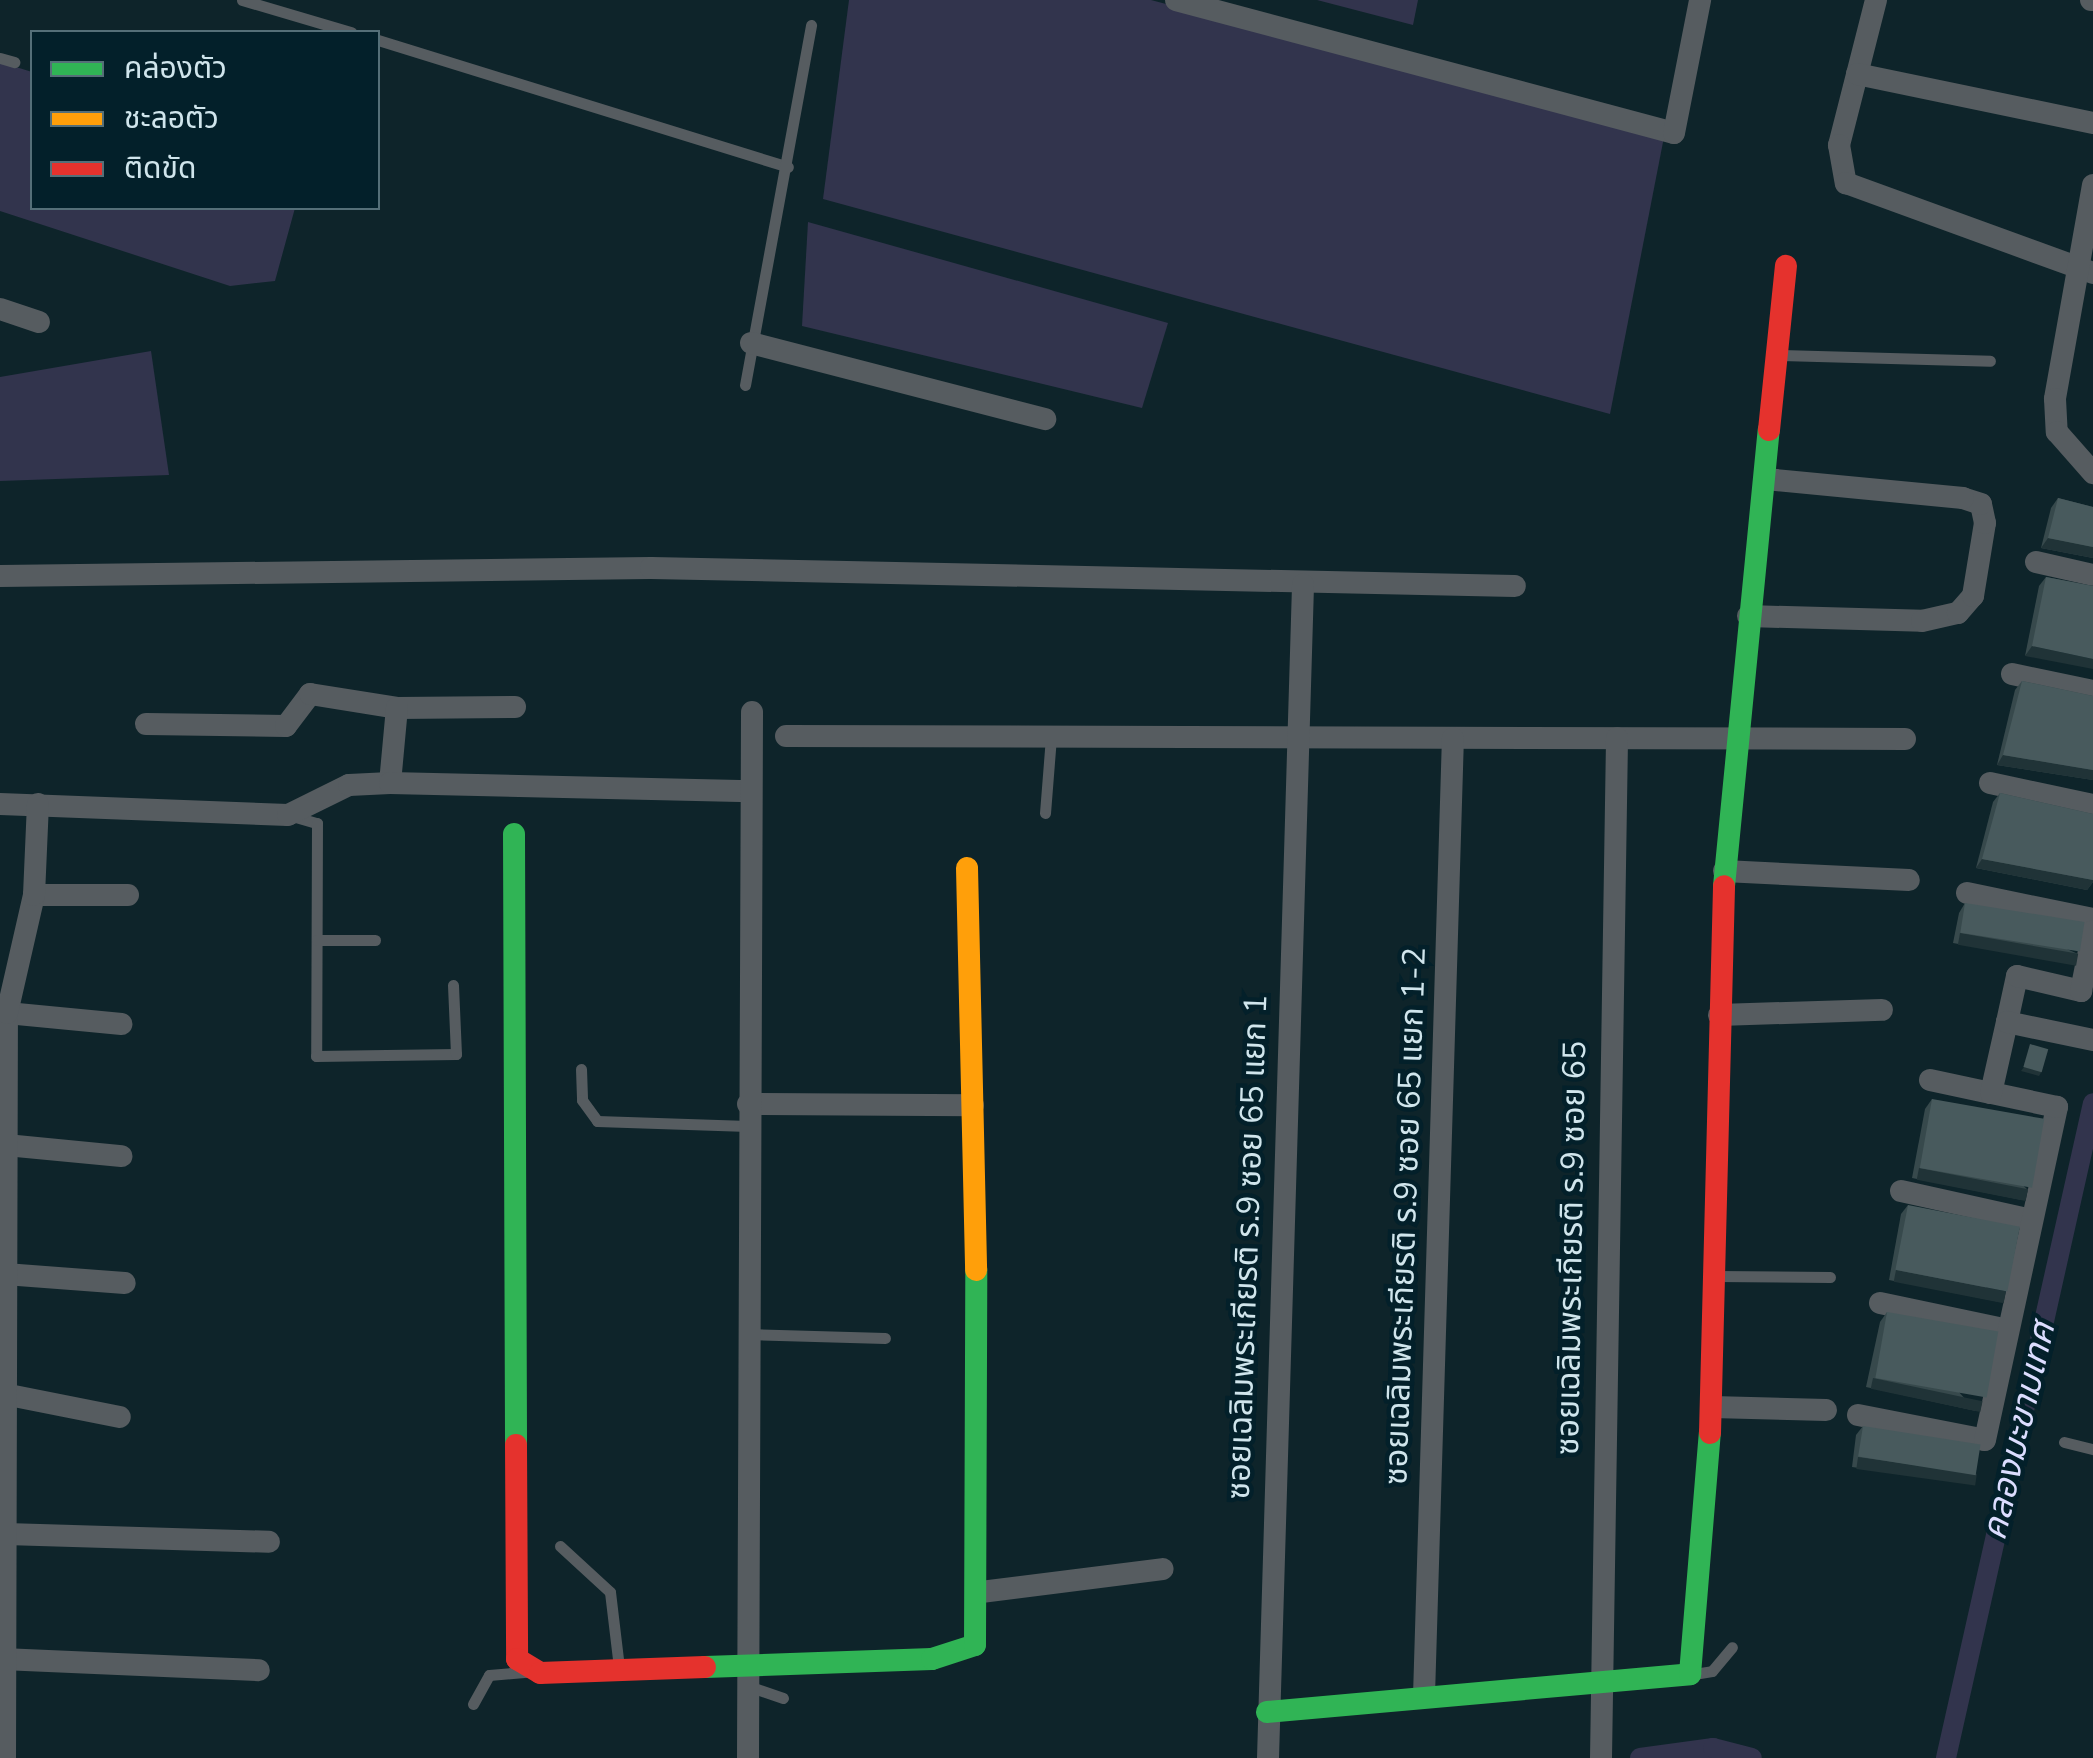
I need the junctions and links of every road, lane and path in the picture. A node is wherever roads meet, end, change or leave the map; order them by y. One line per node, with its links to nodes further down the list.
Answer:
1 (242, 0): 6 (lane)
2 (1176, 0): 3 (street)
3 (1700, 0)
4 (1876, 0): 10 (street)
5 (811, 24): 12 (lane)
6 (344, 30)
7 (380, 41): 12 (lane)
8 (0, 58): 9 (lane)
9 (14, 62)
10 (1857, 74): 11 (street); 15 (street)
11 (2093, 124)
12 (788, 167): 18 (lane)
13 (2093, 185): 15 (street)
14 (1786, 266): 19 (street)
15 (2083, 269): 23 (street)
16 (0, 308): 17 (street)
17 (39, 322)
18 (751, 343): 21 (lane); 22 (street)
19 (1777, 355): 20 (lane); 26 (street)
20 (1990, 361)
21 (745, 385)
22 (1045, 420)
23 (2067, 448): 24 (street); 25 (street)
24 (2093, 452)
25 (2093, 474)
26 (1766, 478): 32 (street); 32 (street)
27 (2036, 562): 28 (street)
28 (2093, 575)
29 (0, 576): 30 (street)
30 (1303, 585): 31 (street); 41 (street, ซอยเฉลิมพระเกียรติ ร.9 ซอย 65 แยก 1)
31 (1515, 586)
32 (1748, 616): 45 (street)
33 (2012, 674): 34 (street)
34 (2093, 691)
35 (516, 707): 36 (street)
36 (397, 708): 38 (street); 46 (street)
37 (752, 712): 48 (street)
38 (146, 724)
39 (786, 736): 40 (street)
40 (1051, 737): 41 (street); 52 (lane)
41 (1294, 738): 42 (street); 112 (street, ซอยเฉลิมพระเกียรติ ร.9 ซอย 65 แยก 1)
42 (1453, 738): 43 (street); 109 (street, ซอยเฉลิมพระเกียรติ ร.9 ซอย 65 แยก 1-2)
43 (1617, 738): 45 (street); 108 (street, ซอยเฉลิมพระเกียรติ ร.9 ซอย 65)
44 (1905, 739): 45 (street)
45 (1735, 741): 56 (street)
46 (390, 783): 48 (street); 53 (street)
47 (1990, 783): 51 (street)
48 (750, 791): 76 (street)
49 (0, 804): 50 (street)
50 (38, 804): 53 (street); 59 (street)
51 (2093, 805)
52 (1045, 812)
53 (288, 815): 63 (lane)
54 (514, 834): 105 (street)
55 (968, 868): 75 (street)
56 (1724, 871): 57 (street); 68 (street)
57 (1909, 880)
58 (1966, 893): 61 (street)
59 (34, 894): 60 (street); 67 (street)
60 (128, 895)
61 (2093, 918)
62 (2093, 931): 69 (street)
63 (317, 940): 64 (lane); 65 (lane)
64 (374, 940)
65 (454, 985)
66 (1882, 1010): 68 (street)
67 (7, 1013): 70 (street); 77 (street)
68 (1720, 1015): 82 (street)
69 (2007, 1022): 71 (street); 74 (street)
70 (121, 1024)
71 (2082, 1038)
72 (581, 1068): 76 (lane)
73 (1930, 1080): 74 (street)
74 (1991, 1093): 80 (street)
75 (973, 1105): 76 (street); 100 (street)
76 (748, 1115): 87 (street)
77 (6, 1145): 78 (street); 81 (street)
78 (121, 1156)
79 (1901, 1191): 80 (street)
80 (2032, 1220): 86 (street)
81 (5, 1274): 84 (street); 89 (street)
82 (1712, 1276): 83 (lane); 90 (street)
83 (1830, 1277)
84 (126, 1283)
85 (1880, 1303): 86 (street)
86 (2008, 1330): 92 (street)
87 (748, 1334): 88 (lane); 107 (street)
88 (885, 1338)
89 (4, 1394): 93 (street); 96 (street)
90 (1712, 1407): 91 (street); 106 (street)
91 (1826, 1410)
92 (1858, 1415)
93 (120, 1417)
94 (2064, 1442): 95 (lane)
95 (2093, 1450)
96 (6, 1534): 97 (street); 102 (street)
97 (269, 1542)
98 (560, 1546): 104 (lane)
99 (1163, 1569): 100 (street)
100 (981, 1592): 107 (street)
101 (1732, 1647): 106 (lane)
102 (2, 1659): 103 (street); 114 (street)
103 (260, 1670)
104 (619, 1670): 105 (street); 107 (street)
105 (528, 1672): 111 (lane)
106 (1690, 1674): 108 (street)
107 (748, 1675): 110 (lane); 115 (street)
108 (1598, 1684): 109 (street); 113 (street, ซอยเฉลิมพระเกียรติ ร.9 ซอย 65)
109 (1424, 1696): 112 (street)
110 (783, 1698)
111 (474, 1704)
112 (1268, 1712): 116 (street, ซอยเฉลิมพระเกียรติ ร.9 ซอย 65 แยก 1)
113 (1601, 1753)
114 (5, 1758)
115 (748, 1758)
116 (1268, 1758)

